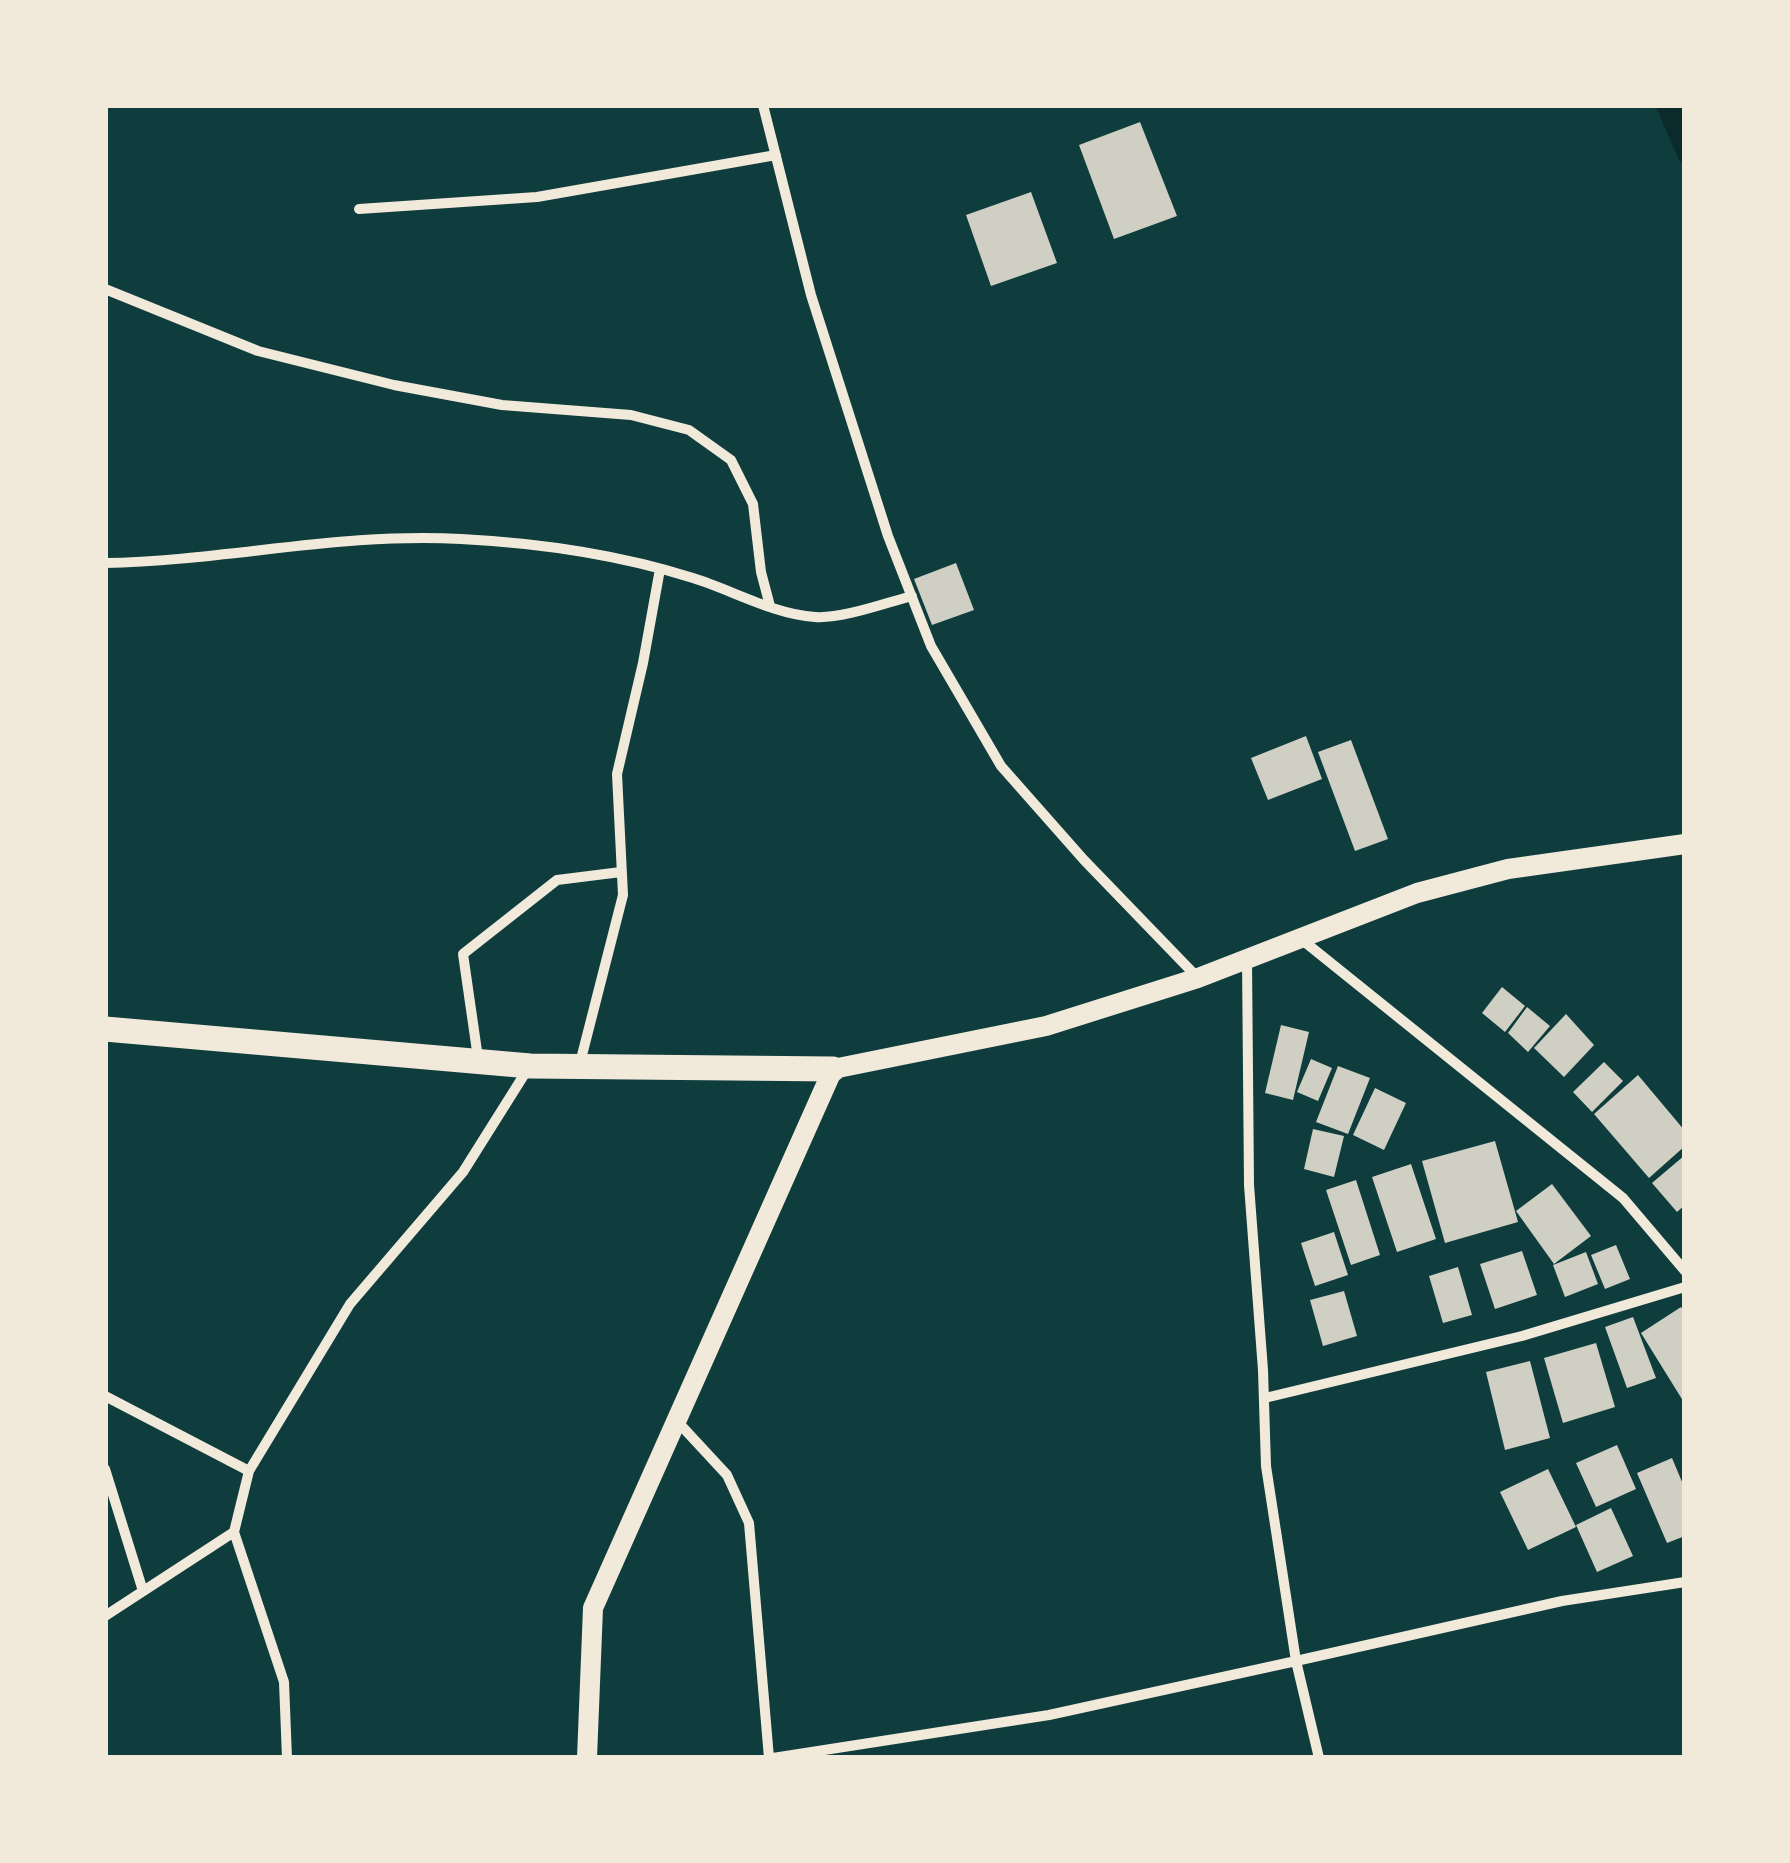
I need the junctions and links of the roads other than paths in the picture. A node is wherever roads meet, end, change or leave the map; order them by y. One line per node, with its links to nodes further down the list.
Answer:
1 (763, 105): 2 (street)
2 (776, 154): 3 (street); 7 (street)
3 (359, 209)
4 (105, 288): 8 (street)
5 (105, 563): 6 (street)
6 (660, 569): 8 (street); 10 (street)
7 (912, 596): 8 (street); 13 (street)
8 (770, 606)
9 (1683, 848): 11 (main road)
10 (621, 872): 15 (street); 17 (street)
11 (1301, 939): 12 (main road); 19 (street)
12 (1247, 960): 13 (main road); 22 (street)
13 (1198, 978): 18 (main road)
14 (105, 1029): 15 (main road)
15 (478, 1062): 16 (main road)
16 (530, 1066): 17 (main road); 25 (street)
17 (579, 1066): 18 (main road)
18 (833, 1070): 23 (main road)
19 (1685, 1271)
20 (1685, 1287): 22 (street)
21 (105, 1396): 25 (street)
22 (1265, 1398): 30 (street)
23 (676, 1419): 32 (main road); 33 (street)
24 (105, 1469): 28 (street)
25 (249, 1470): 26 (street)
26 (234, 1532): 28 (street); 31 (street)
27 (1685, 1582): 30 (street)
28 (143, 1591): 29 (street)
29 (105, 1616)
30 (1296, 1661): 33 (street); 34 (street)
31 (288, 1758)
32 (587, 1758)
33 (771, 1758)
34 (1318, 1758)

